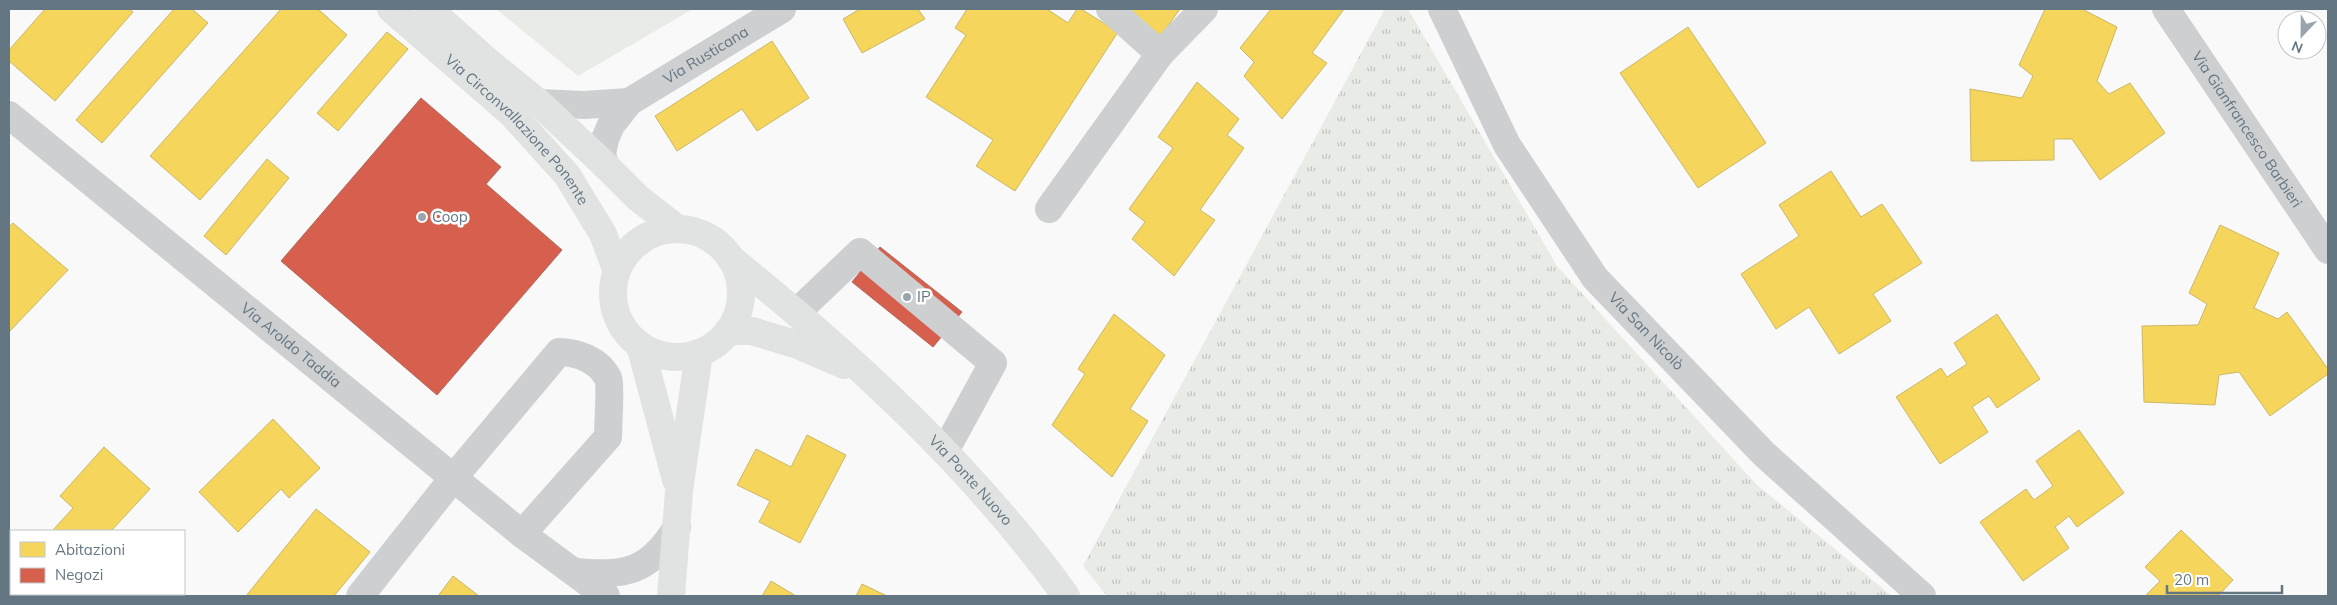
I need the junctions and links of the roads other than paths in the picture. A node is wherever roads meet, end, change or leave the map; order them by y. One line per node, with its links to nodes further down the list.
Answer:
1 (391, 9): 17 (main road, Via Circonvallazione Ponente)
2 (429, 9): 9 (main road, Via Circonvallazione Ponente)
3 (782, 9): 10 (street, Via Rusticana)
4 (1110, 9): 8 (street)
5 (1204, 9): 8 (street)
6 (1442, 9): 33 (street, Via San Nicolò)
7 (2166, 9): 15 (street, Via Gianfrancesco Barbieri)
8 (1160, 54): 13 (street)
9 (539, 102): 10 (street, Via Rusticana); 12 (main road, Via Circonvallazione Ponente)
10 (629, 102): 12 (street, Via Rusticana)
11 (9, 115): 24 (street, Via Aroldo Taddia)
12 (606, 165): 14 (main road, Via Circonvallazione Ponente)
13 (1049, 209)
14 (678, 229): 16 (main road); 17 (main road)
15 (2328, 250)
16 (730, 258): 18 (main road, Via Ponte Nuovo); 19 (main road)
17 (616, 269): 20 (main road)
18 (796, 312): 22 (main road, Via Ponte Nuovo); 23 (street)
19 (728, 331): 21 (main road); 22 (main road, Via Ponte Nuovo)
20 (640, 345): 21 (main road); 25 (main road)
21 (699, 352): 25 (main road)
22 (864, 374): 23 (main road, Via Ponte Nuovo)
23 (945, 451): 32 (main road, Via Ponte Nuovo)
24 (454, 477): 27 (street, Via Aroldo Taddia); 27 (street); 29 (street)
25 (679, 491): 26 (main road)
26 (677, 527): 28 (street); 31 (main road)
27 (522, 534): 28 (street, Via Aroldo Taddia)
28 (575, 572): 30 (street, Via Aroldo Taddia)
29 (360, 596)
30 (606, 596)
31 (671, 596)
32 (1066, 596)
33 (1922, 596)

